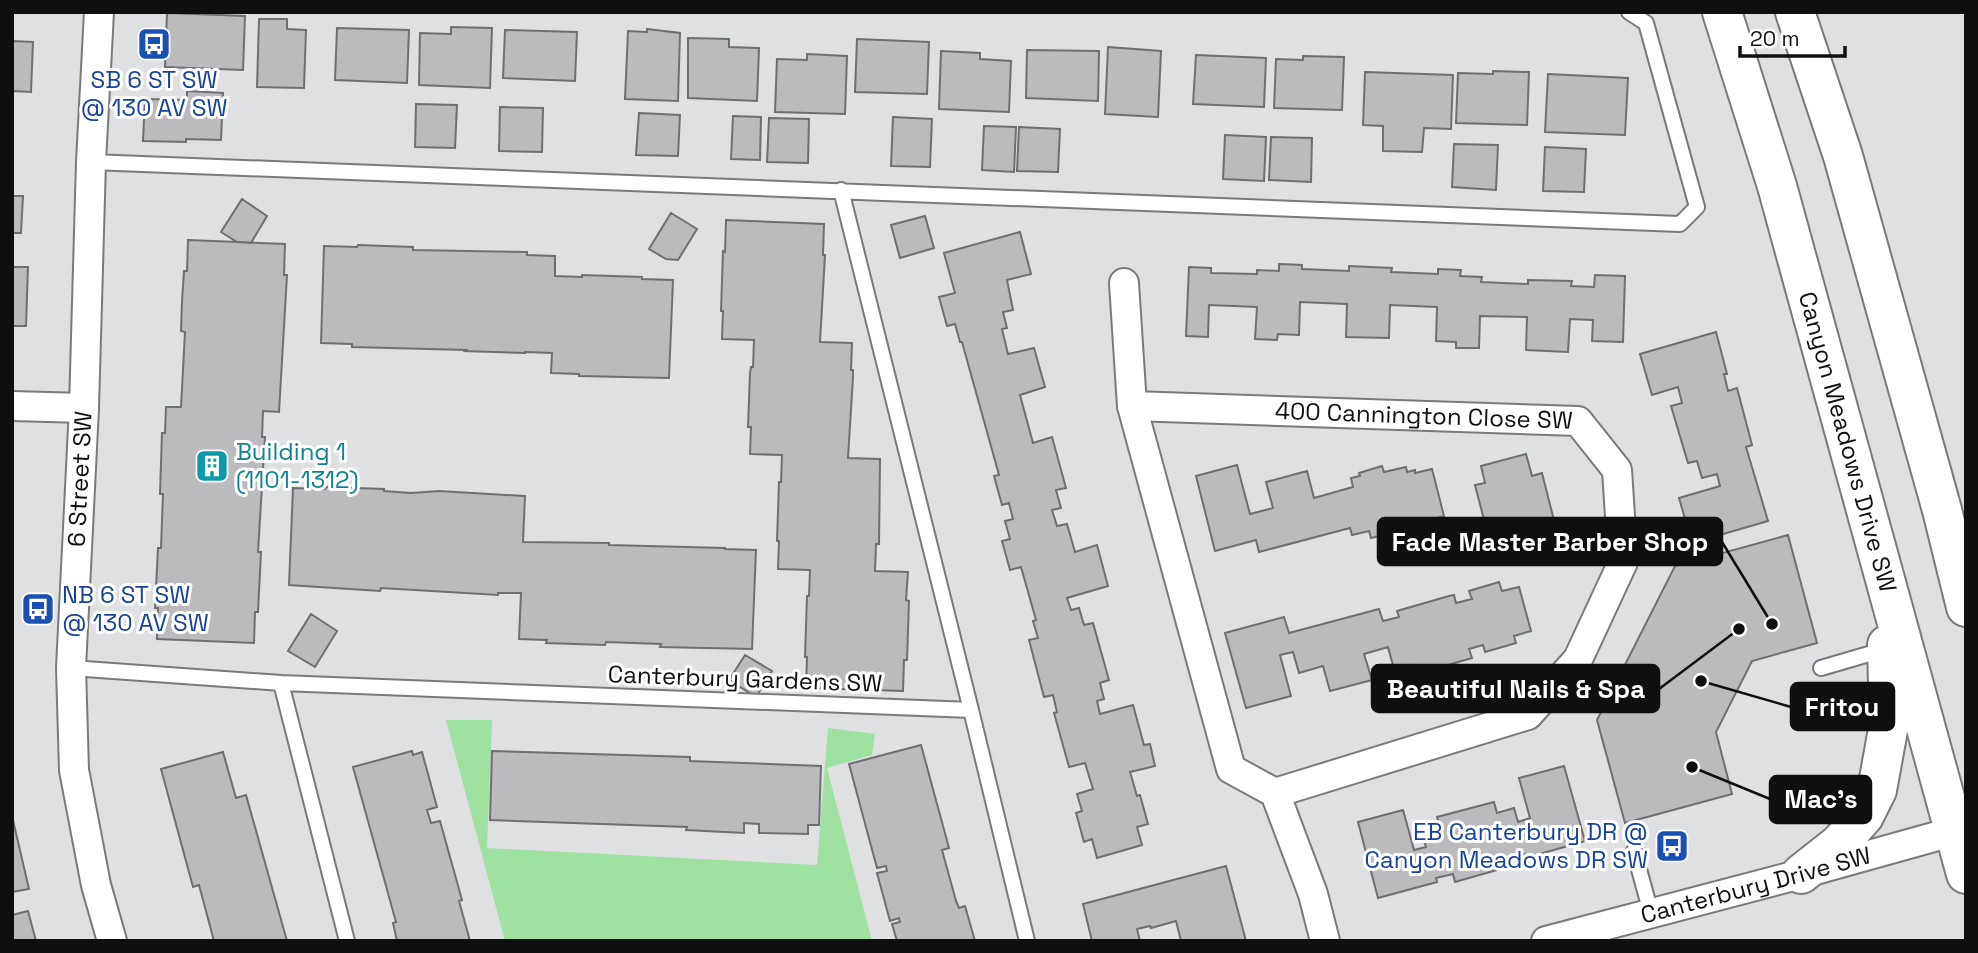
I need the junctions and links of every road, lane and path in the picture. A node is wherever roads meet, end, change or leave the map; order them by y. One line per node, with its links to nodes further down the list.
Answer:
1 (99, 12): 5 (street, 6 Street SW)
2 (1629, 12): 6 (lane)
3 (1722, 12): 11 (main road, Canyon Meadows Drive SW)
4 (1795, 12): 12 (main road)
5 (91, 162): 6 (lane); 10 (street, 6 Street SW)
6 (841, 190): 17 (lane)
7 (1124, 283): 9 (street)
8 (12, 406): 10 (street)
9 (1132, 406): 18 (street); 18 (street, 400 Cannington Close SW)
10 (84, 408): 14 (street, 6 Street SW)
11 (1886, 587): 13 (main road); 19 (main road, Canyon Meadows Drive SW)
12 (1966, 607)
13 (1888, 648): 15 (lane); 21 (main road)
14 (71, 668): 16 (lane, Canterbury Gardens SW); 25 (street, 6 Street SW)
15 (1821, 668)
16 (281, 683): 17 (lane, Canterbury Gardens SW); 26 (lane)
17 (971, 710): 27 (lane)
18 (1275, 793): 28 (street)
19 (1960, 829): 21 (street, Canterbury Drive SW); 22 (main road, Canyon Meadows Drive SW)
20 (1634, 851): 23 (lane)
21 (1801, 874): 23 (street, Canterbury Drive SW)
22 (1966, 874)
23 (1651, 913): 24 (street, Canterbury Drive SW)
24 (1612, 932): 29 (street, Canterbury Drive SW)
25 (112, 941)
26 (347, 941)
27 (1027, 941)
28 (1325, 941)
29 (1546, 941)

